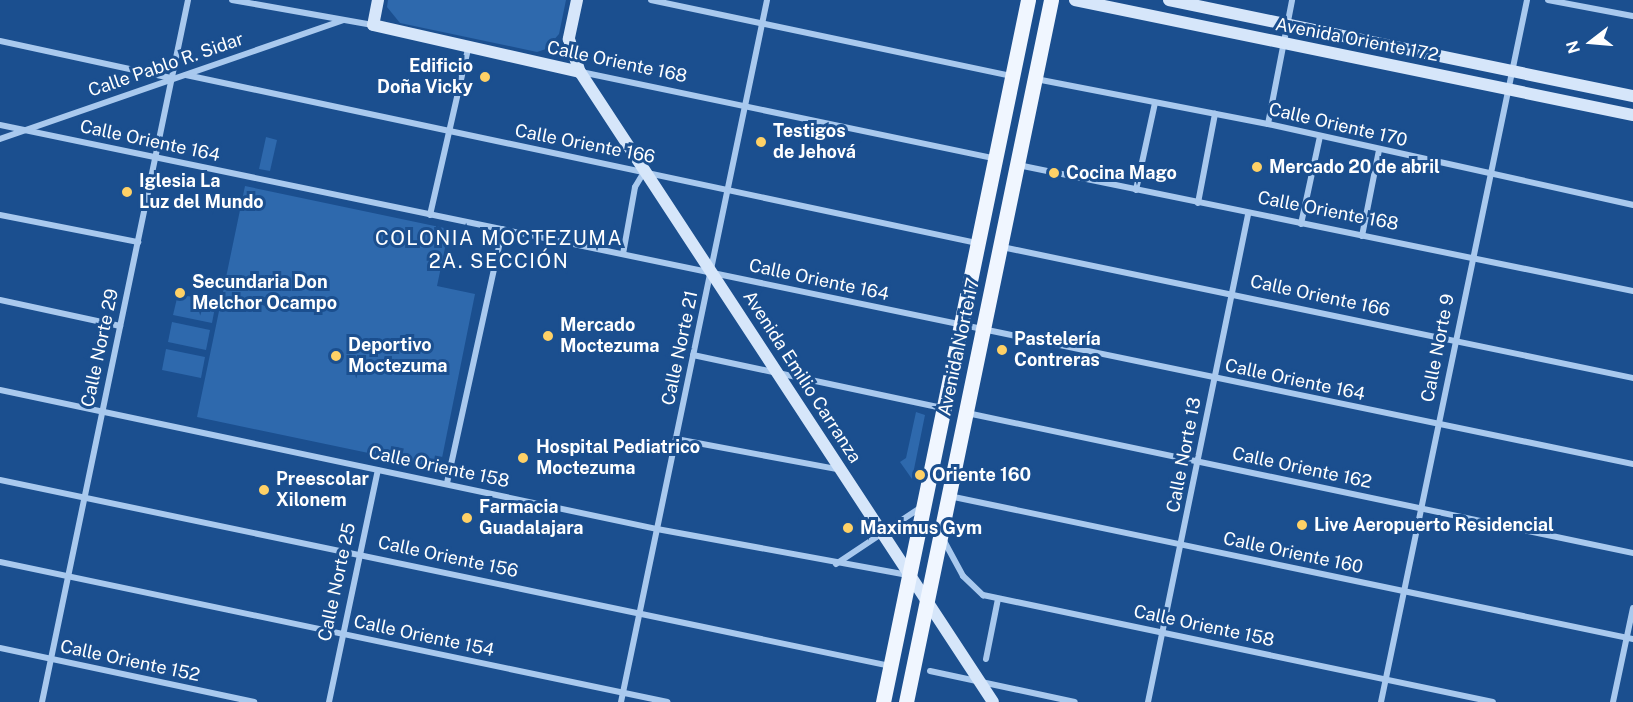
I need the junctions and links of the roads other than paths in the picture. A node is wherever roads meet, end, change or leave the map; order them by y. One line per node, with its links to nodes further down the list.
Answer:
1 (188, 0): 26 (street, Calle Norte 29)
2 (232, 0): 15 (street, Calle Oriente 168)
3 (378, 0): 18 (street)
4 (577, 0): 22 (street)
5 (651, 0): 16 (street)
6 (767, 0): 16 (street, Calle Norte 21)
7 (1028, 0): 25 (main road, Avenida Norte 17)
8 (1051, 0): 27 (main road, Avenida Norte 17)
9 (1075, 0): 20 (street, Avenida Oriente 172)
10 (1170, 0): 17 (street, Avenida Oriente 172)
11 (1293, 0): 17 (street)
12 (1527, 0): 23 (street, Calle Norte 9)
13 (1548, 0): 14 (street)
14 (1633, 16)
15 (343, 20): 18 (street, Calle Oriente 168); 24 (street, Calle Pablo R. Sidar)
16 (762, 23): 25 (street); 31 (street, Calle Norte 21)
17 (1288, 24): 20 (street); 23 (street, Avenida Oriente 172)
18 (373, 25): 21 (street, Calle Oriente 168)
19 (0, 41): 26 (street)
20 (1284, 43): 28 (street, Avenida Oriente 172); 34 (street)
21 (468, 49): 22 (street, Calle Oriente 168); 37 (street)
22 (580, 72): 31 (street, Calle Oriente 168); 44 (street, Avenida Emilio Carranza)
23 (1512, 72): 28 (street, Calle Norte 9); 29 (street, Avenida Oriente 172)
24 (186, 75): 26 (street, Calle Pablo R. Sidar); 37 (street, Calle Oriente 166)
25 (1012, 76): 42 (main road, Avenida Norte 17)
26 (172, 79): 36 (street, Calle Pablo R. Sidar); 41 (street, Calle Norte 29)
27 (1036, 79): 30 (street, Calle Oriente 170); 43 (main road, Avenida Norte 17)
28 (1508, 88): 33 (street, Avenida Oriente 172); 45 (street, Calle Norte 9)
29 (1633, 96)
30 (1155, 103): 32 (street, Calle Oriente 170); 47 (street)
31 (744, 107): 42 (street, Calle Oriente 168); 46 (street, Calle Norte 21)
32 (1215, 114): 34 (street, Calle Oriente 170); 48 (street)
33 (1633, 115)
34 (1268, 124): 38 (street, Calle Oriente 170)
35 (0, 125): 36 (street, Calle Oriente 164)
36 (26, 130): 39 (street, Calle Pablo R. Sidar); 41 (street, Calle Oriente 164)
37 (449, 132): 44 (street, Calle Oriente 166); 50 (street)
38 (1320, 135): 40 (street, Calle Oriente 170); 53 (street)
39 (0, 139)
40 (1379, 150): 45 (street, Calle Oriente 170); 55 (street)
41 (155, 159): 50 (street, Calle Oriente 164); 56 (street, Calle Norte 29)
42 (995, 159): 57 (main road, Avenida Norte 17)
43 (1017, 165): 47 (street, Calle Oriente 168); 58 (main road, Avenida Norte 17)
44 (645, 171): 46 (street, Calle Oriente 166); 59 (street); 61 (street, Avenida Emilio Carranza)
45 (1491, 174): 49 (street, Calle Oriente 170); 60 (street, Calle Norte 9)
46 (728, 188): 57 (street, Calle Oriente 166); 61 (street, Calle Norte 21)
47 (1136, 190): 48 (street, Calle Oriente 168)
48 (1198, 203): 51 (street, Calle Oriente 168)
49 (1633, 205)
50 (430, 214): 54 (street, Calle Oriente 164)
51 (1248, 214): 53 (street, Calle Oriente 168); 63 (street, Calle Norte 13)
52 (0, 215): 56 (street)
53 (1301, 224): 55 (street, Calle Oriente 168)
54 (503, 229): 59 (street, Calle Oriente 164); 84 (street)
55 (1362, 236): 60 (street, Calle Oriente 168)
56 (138, 242): 66 (street, Calle Norte 29)
57 (978, 243): 65 (main road, Avenida Norte 17)
58 (1000, 246): 63 (street, Calle Oriente 166); 67 (main road, Avenida Norte 17)
59 (623, 254): 61 (street, Calle Oriente 164)
60 (1471, 258): 62 (street, Calle Oriente 168); 68 (street, Calle Norte 9)
61 (712, 273): 65 (street, Calle Oriente 164); 69 (street, Calle Norte 21); 70 (street, Avenida Emilio Carranza)
62 (1633, 291)
63 (1232, 293): 68 (street, Calle Oriente 166); 71 (street, Calle Norte 13)
64 (0, 300): 66 (street)
65 (961, 325): 67 (street, Calle Oriente 164); 74 (main road, Avenida Norte 17)
66 (120, 326): 75 (street, Calle Norte 29)
67 (982, 330): 71 (street, Calle Oriente 164); 76 (main road, Avenida Norte 17)
68 (1454, 340): 72 (street, Calle Oriente 166); 77 (street, Calle Norte 9)
69 (693, 355): 70 (street); 78 (street, Calle Norte 21)
70 (776, 370): 74 (street); 82 (street, Avenida Emilio Carranza)
71 (1214, 378): 77 (street, Calle Oriente 164); 79 (street, Calle Norte 13)
72 (1633, 378)
73 (0, 390): 75 (street, Calle Oriente 158)
74 (944, 408): 87 (main road, Avenida Norte 17)
75 (102, 411): 81 (street, Calle Oriente 158); 86 (street, Calle Norte 29)
76 (965, 413): 79 (street, Calle Oriente 162); 85 (main road, Avenida Norte 17)
77 (1437, 425): 80 (street, Calle Oriente 164); 88 (street, Calle Norte 9)
78 (676, 439): 82 (street); 89 (street, Calle Norte 21)
79 (1199, 462): 88 (street, Calle Oriente 162); 92 (street, Calle Norte 13)
80 (1633, 464)
81 (378, 470): 84 (street, Calle Oriente 158); 93 (street, Calle Norte 25)
82 (842, 471): 90 (street, Avenida Emilio Carranza)
83 (0, 480): 86 (street, Calle Oriente 156)
84 (447, 483): 89 (street, Calle Oriente 158)
85 (948, 496): 91 (main road, Avenida Norte 17); 92 (street, Calle Oriente 160)
86 (85, 497): 93 (street, Calle Oriente 156); 97 (street, Calle Norte 29)
87 (924, 506): 90 (street); 98 (main road, Avenida Norte 17)
88 (1420, 508): 94 (street, Calle Oriente 162); 99 (street, Calle Norte 9)
89 (657, 529): 96 (street, Calle Oriente 158); 103 (street, Calle Norte 21)
90 (882, 532): 96 (street); 98 (street, Avenida Emilio Carranza)
91 (940, 534): 100 (street, Calle Oriente 158); 101 (main road, Avenida Norte 17)
92 (1182, 544): 99 (street, Calle Oriente 160); 104 (street, Calle Norte 13)
93 (362, 554): 103 (street, Calle Oriente 156); 105 (street, Calle Norte 25)
94 (1633, 554)
95 (0, 562): 97 (street, Calle Oriente 154)
96 (835, 564): 98 (street, Calle Oriente 158)
97 (68, 576): 105 (street, Calle Oriente 154); 109 (street, Calle Norte 29)
98 (909, 576): 101 (street, Avenida Emilio Carranza); 110 (main road, Avenida Norte 17)
99 (1403, 591): 106 (street, Calle Oriente 160); 113 (street, Calle Norte 9)
100 (998, 599): 104 (street, Calle Oriente 158); 108 (street)
101 (926, 600): 112 (street, Avenida Emilio Carranza); 121 (main road, Avenida Norte 17)
102 (1633, 608): 106 (street)
103 (640, 613): 110 (street, Calle Oriente 156); 114 (street, Calle Norte 21)
104 (1162, 633): 113 (street, Calle Oriente 158); 124 (street, Calle Norte 13)
105 (344, 635): 114 (street, Calle Oriente 154); 117 (street, Calle Norte 25)
106 (1630, 638): 127 (street)
107 (0, 648): 109 (street, Calle Oriente 152)
108 (986, 659)
109 (50, 660): 115 (street, Calle Norte 29); 116 (street, Calle Oriente 152)
110 (890, 666): 120 (main road, Avenida Norte 17)
111 (930, 671): 112 (street)
112 (979, 680): 122 (street, Avenida Emilio Carranza); 123 (street)
113 (1386, 680): 125 (street, Calle Norte 9); 126 (street, Calle Oriente 158)
114 (623, 693): 118 (street, Calle Norte 21); 119 (street, Calle Oriente 154)
115 (42, 702)
116 (254, 702)
117 (329, 702)
118 (621, 702)
119 (667, 702)
120 (883, 702)
121 (906, 702)
122 (993, 702)
123 (1075, 702)
124 (1148, 702)
125 (1381, 702)
126 (1493, 702)
127 (1612, 702)

